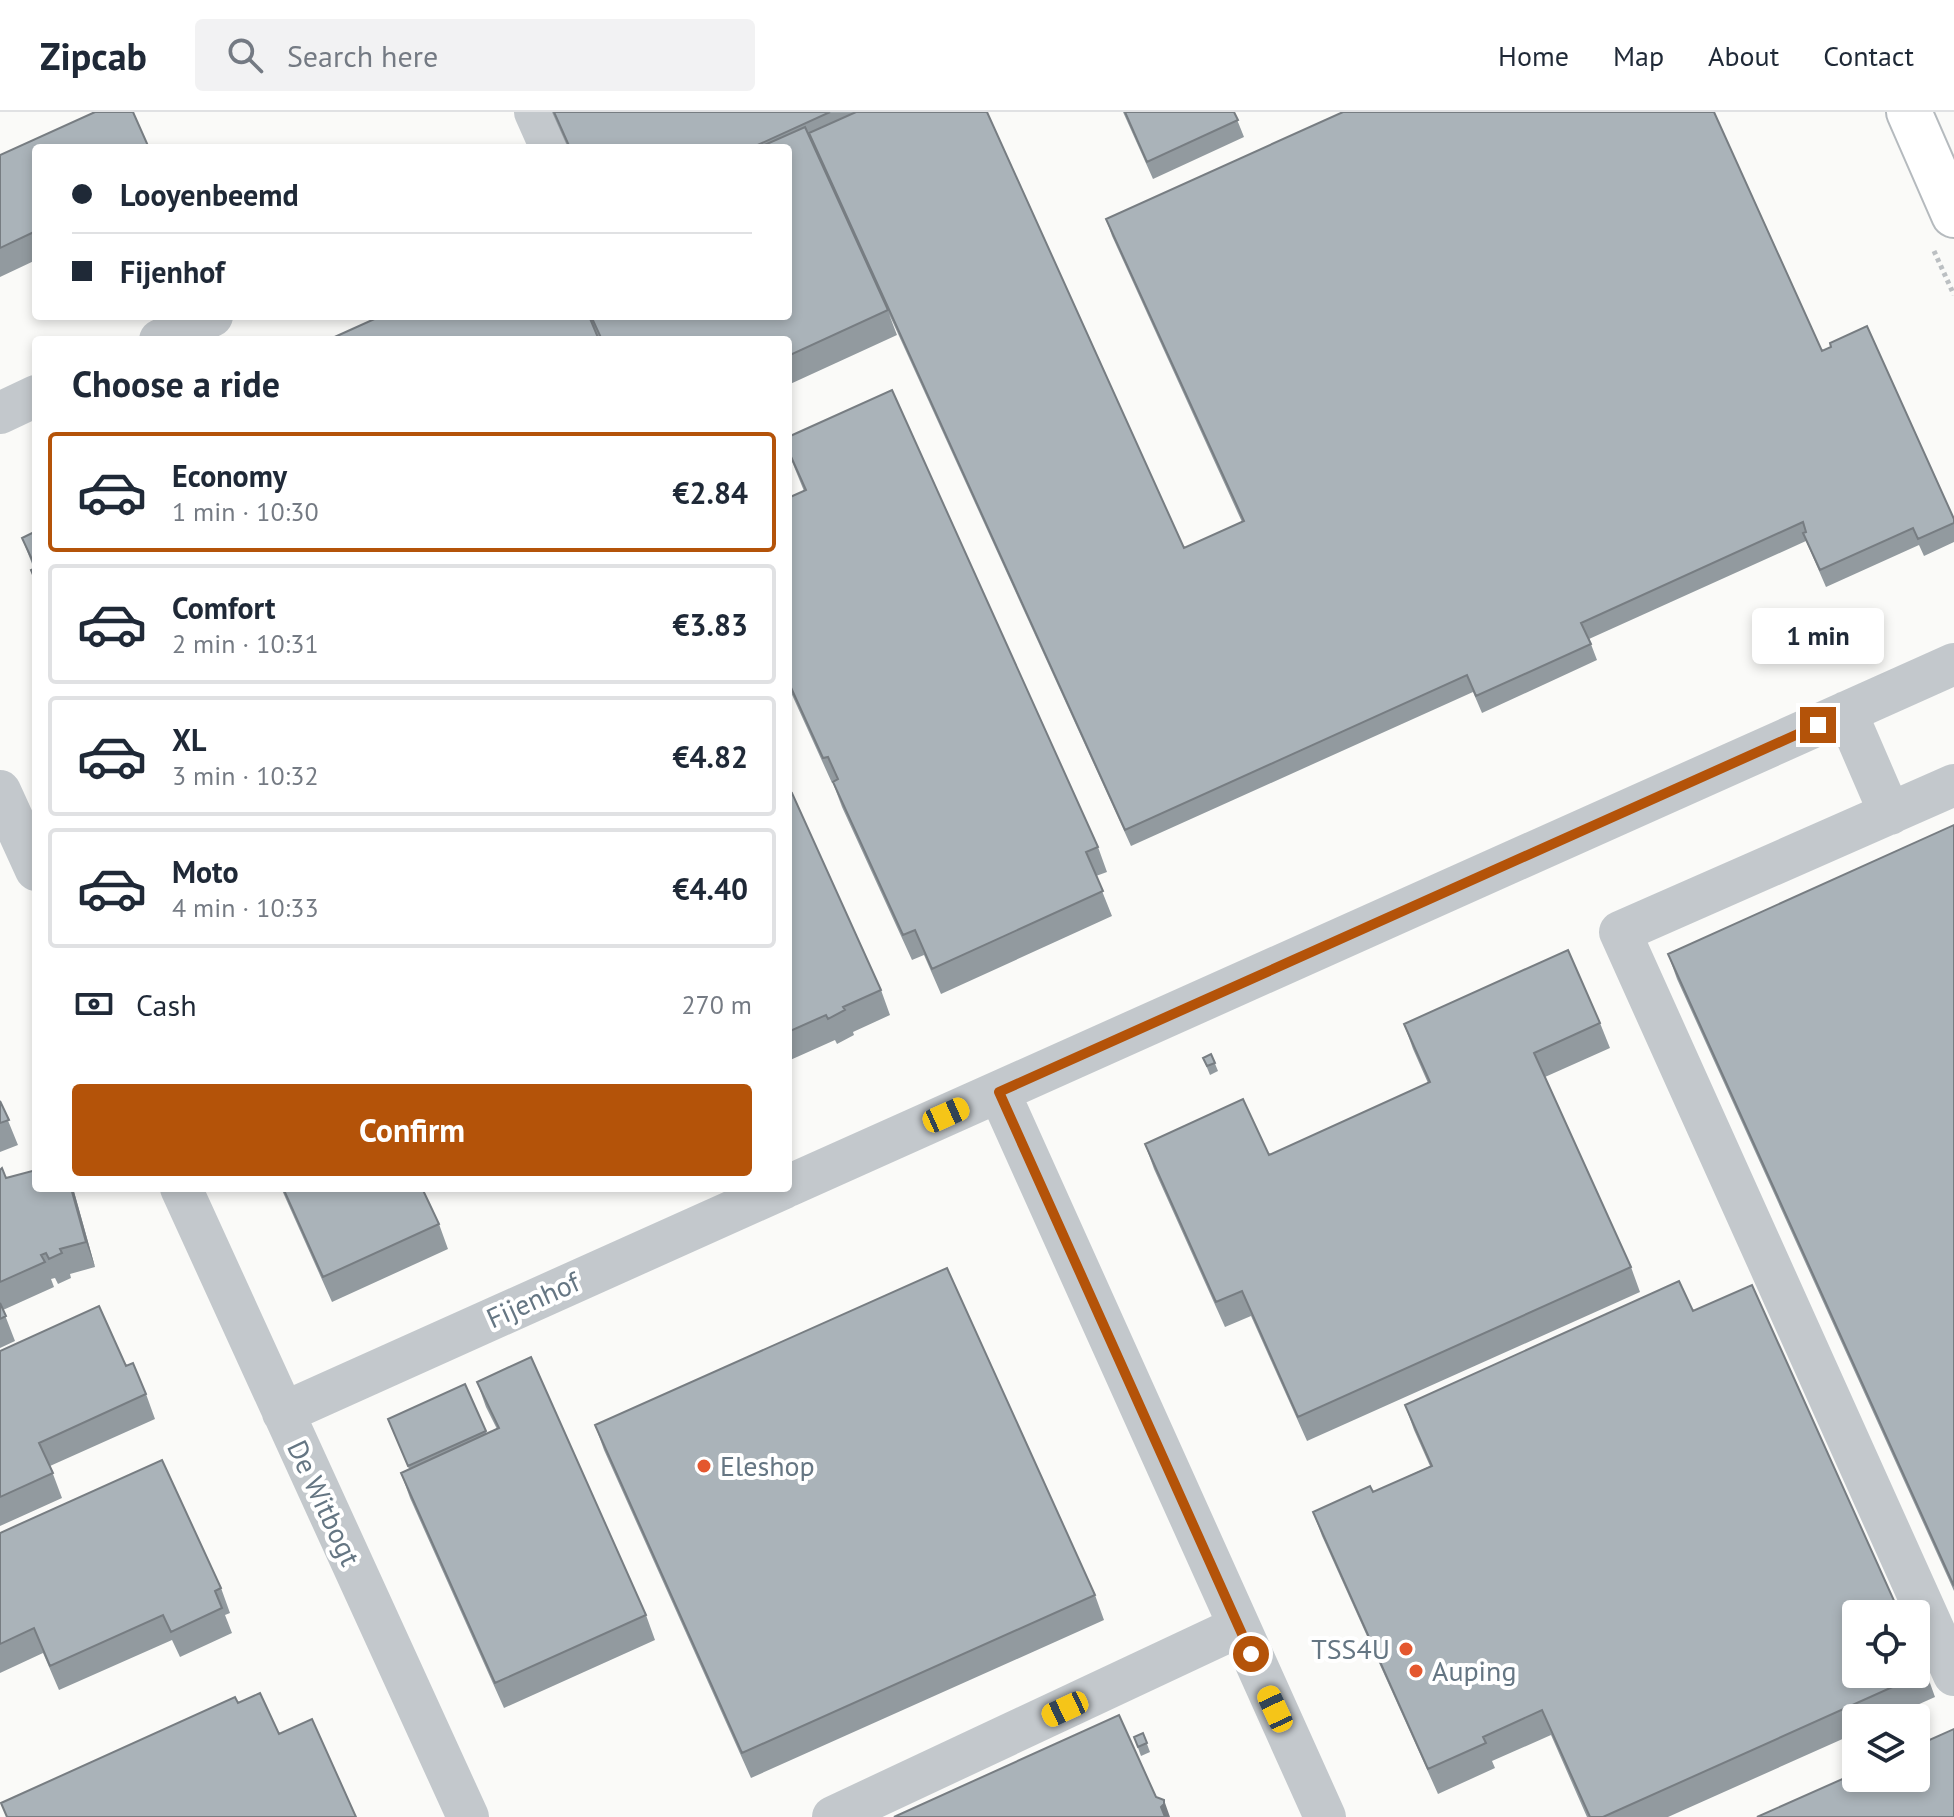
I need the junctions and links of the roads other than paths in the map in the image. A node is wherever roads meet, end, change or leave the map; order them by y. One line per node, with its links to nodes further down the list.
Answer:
1 (535, 112): 3 (street)
2 (1909, 112): 4 (main road)
3 (549, 144)
4 (1954, 215)
5 (203, 320): 6 (street)
6 (169, 336)
7 (32, 398): 8 (street)
8 (0, 413)
9 (1954, 664): 10 (street, Fijenhof)
10 (1846, 712): 13 (street); 15 (street, Fijenhof)
11 (1954, 785): 13 (street)
12 (0, 791): 14 (street)
13 (1890, 814): 21 (street)
14 (32, 861)
15 (999, 1092): 16 (street, Fijenhof); 20 (street)
16 (792, 1184)
17 (183, 1192): 19 (street, De Witbogt)
18 (775, 1192): 19 (street, Fijenhof)
19 (283, 1413): 22 (street, De Witbogt)
20 (1238, 1627): 23 (street); 24 (street)
21 (1954, 1675)
22 (468, 1817)
23 (833, 1817)
24 (1325, 1817)

